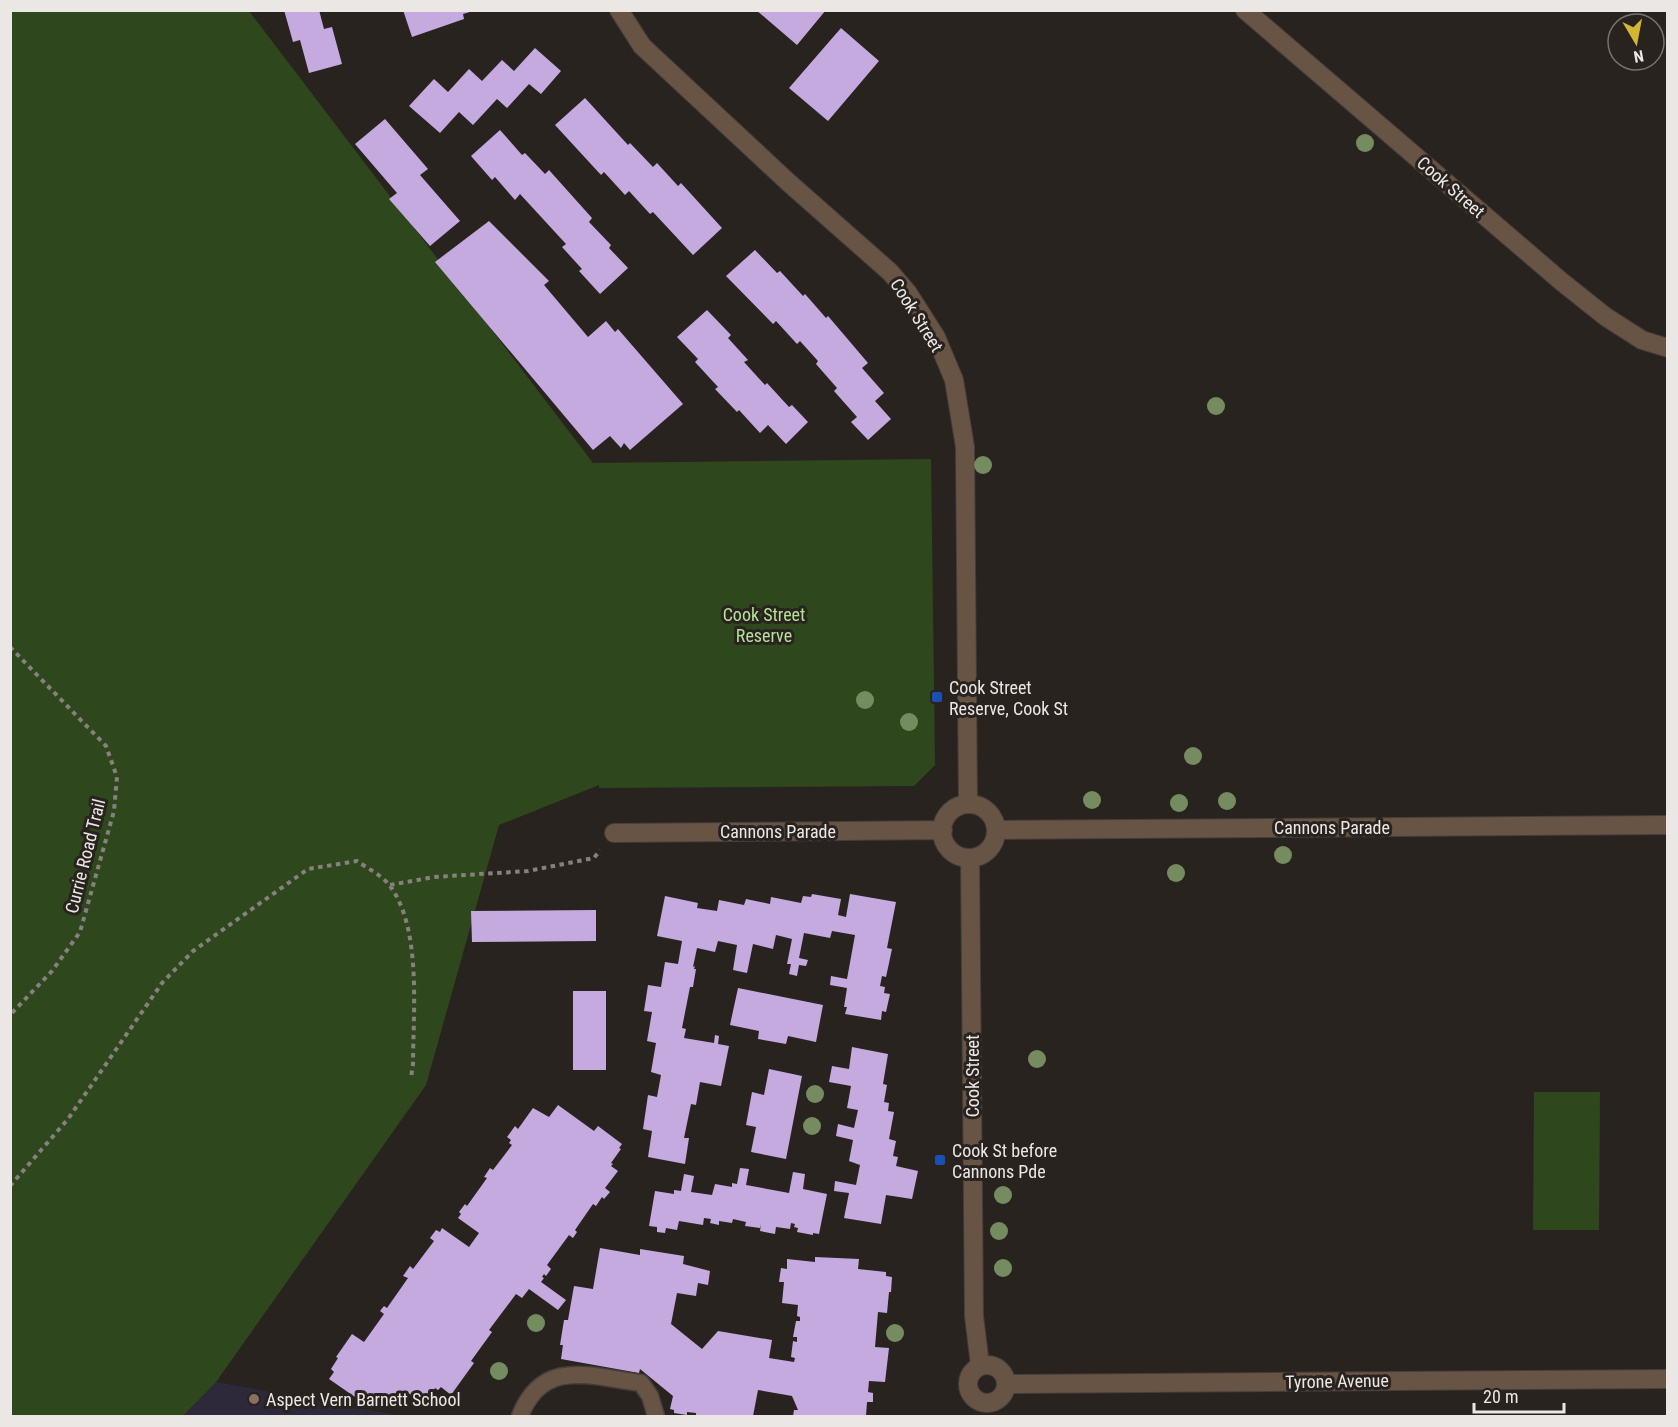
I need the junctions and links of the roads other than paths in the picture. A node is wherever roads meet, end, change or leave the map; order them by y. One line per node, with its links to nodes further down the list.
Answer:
1 (619, 10): 4 (street, Cook Street)
2 (1245, 10): 3 (street, Cook Street)
3 (1668, 348)
4 (968, 804): 6 (street); 7 (street)
5 (1668, 825): 7 (street, Cannons Parade)
6 (943, 830): 8 (street, Cannons Parade); 9 (street)
7 (996, 830): 9 (street)
8 (614, 833)
9 (970, 858): 10 (street, Cook Street)
10 (980, 1365): 12 (street); 13 (street)
11 (1668, 1378): 12 (street, Tyrone Avenue)
12 (1006, 1384): 13 (street)
13 (975, 1409)
14 (520, 1416): 15 (lane)
15 (656, 1416)

